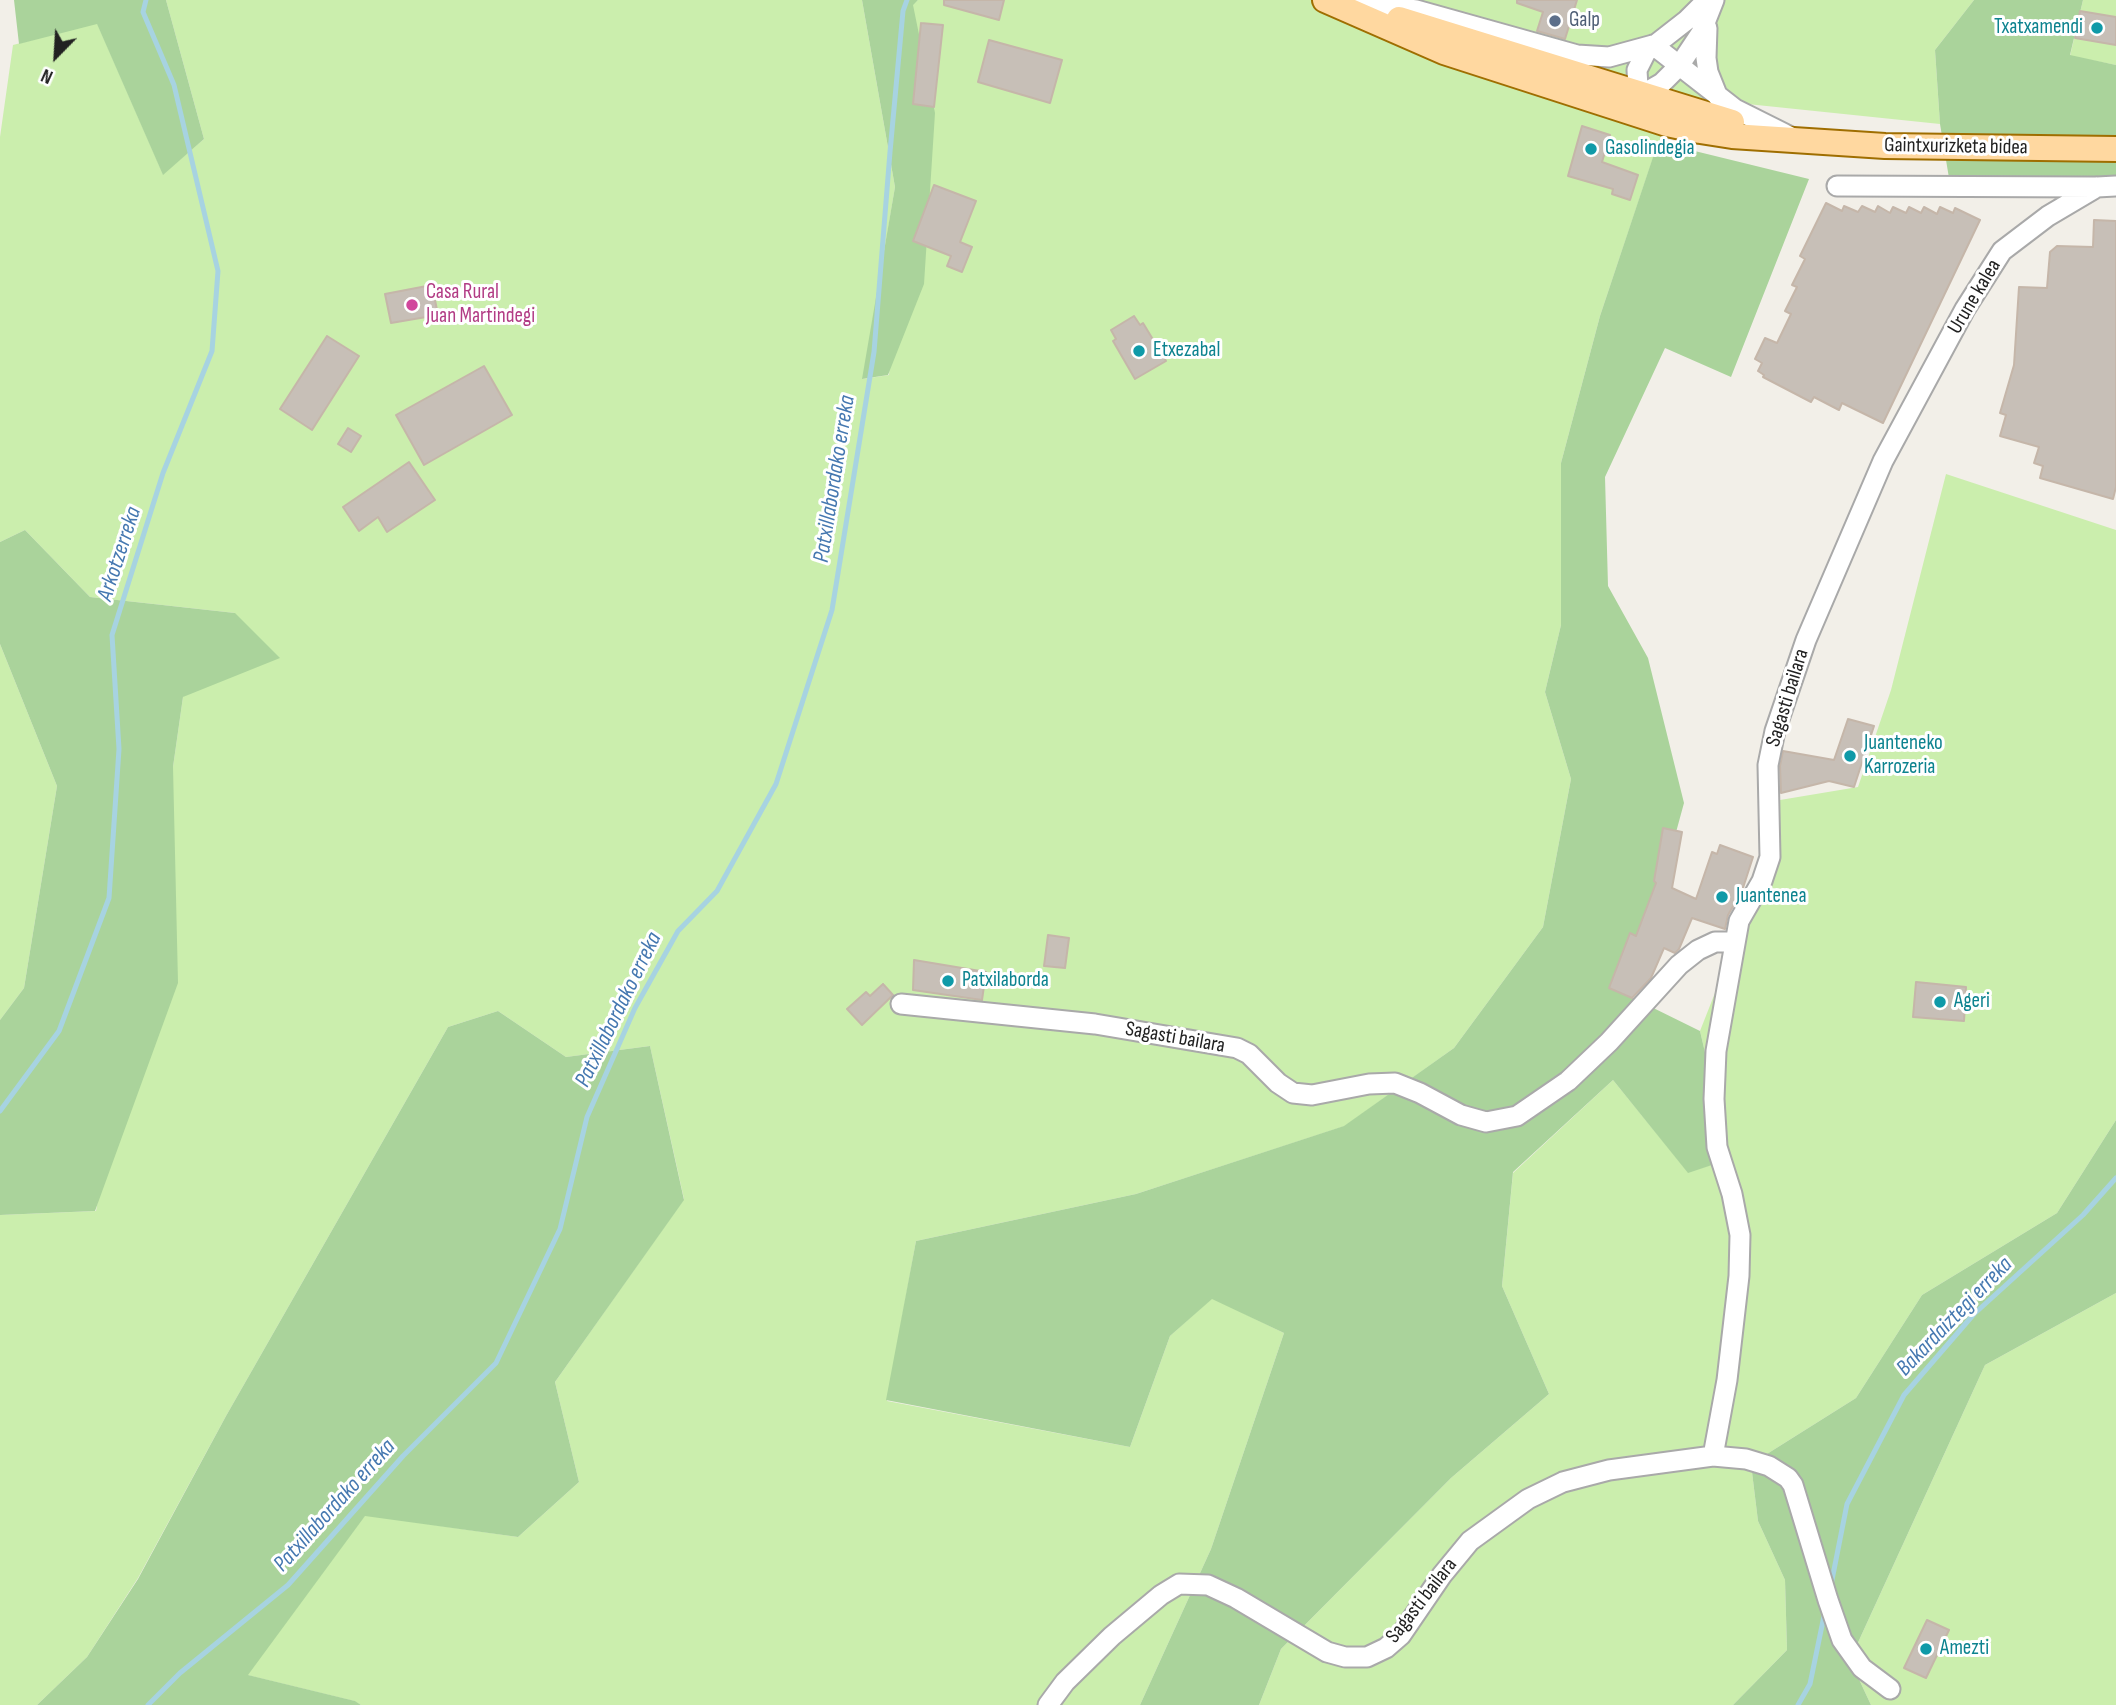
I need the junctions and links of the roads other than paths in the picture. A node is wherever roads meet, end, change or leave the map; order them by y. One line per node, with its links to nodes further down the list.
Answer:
1 (1331, 2): 3 (street); 5 (main road, Gaintxurizketa bidea); 6 (main road, Gaintxurizketa bidea)
2 (1710, 5): 3 (street); 4 (street); 7 (street)
3 (1653, 45): 4 (street); 6 (street)
4 (1679, 66): 6 (street); 7 (street)
5 (1538, 83): 6 (main road, Gaintxurizketa bidea); 8 (main road, Gaintxurizketa bidea)
6 (1641, 95): 8 (main road); 9 (main road, Gaintxurizketa bidea)
7 (1719, 98): 9 (street)
8 (1667, 124): 9 (main road, Gaintxurizketa bidea)
9 (1797, 139): 10 (main road, Gaintxurizketa bidea)
10 (2116, 149)
11 (1837, 186): 12 (street)
12 (2106, 187): 13 (street, Urune kalea)
13 (1883, 461): 14 (street, Sagasti bailara)
14 (1734, 942): 15 (street, Sagasti bailara); 16 (street, Sagasti bailara)
15 (901, 1004)
16 (1713, 1456): 17 (street, Sagasti bailara); 18 (street, Sagasti bailara)
17 (1891, 1689)
18 (1048, 1705)

